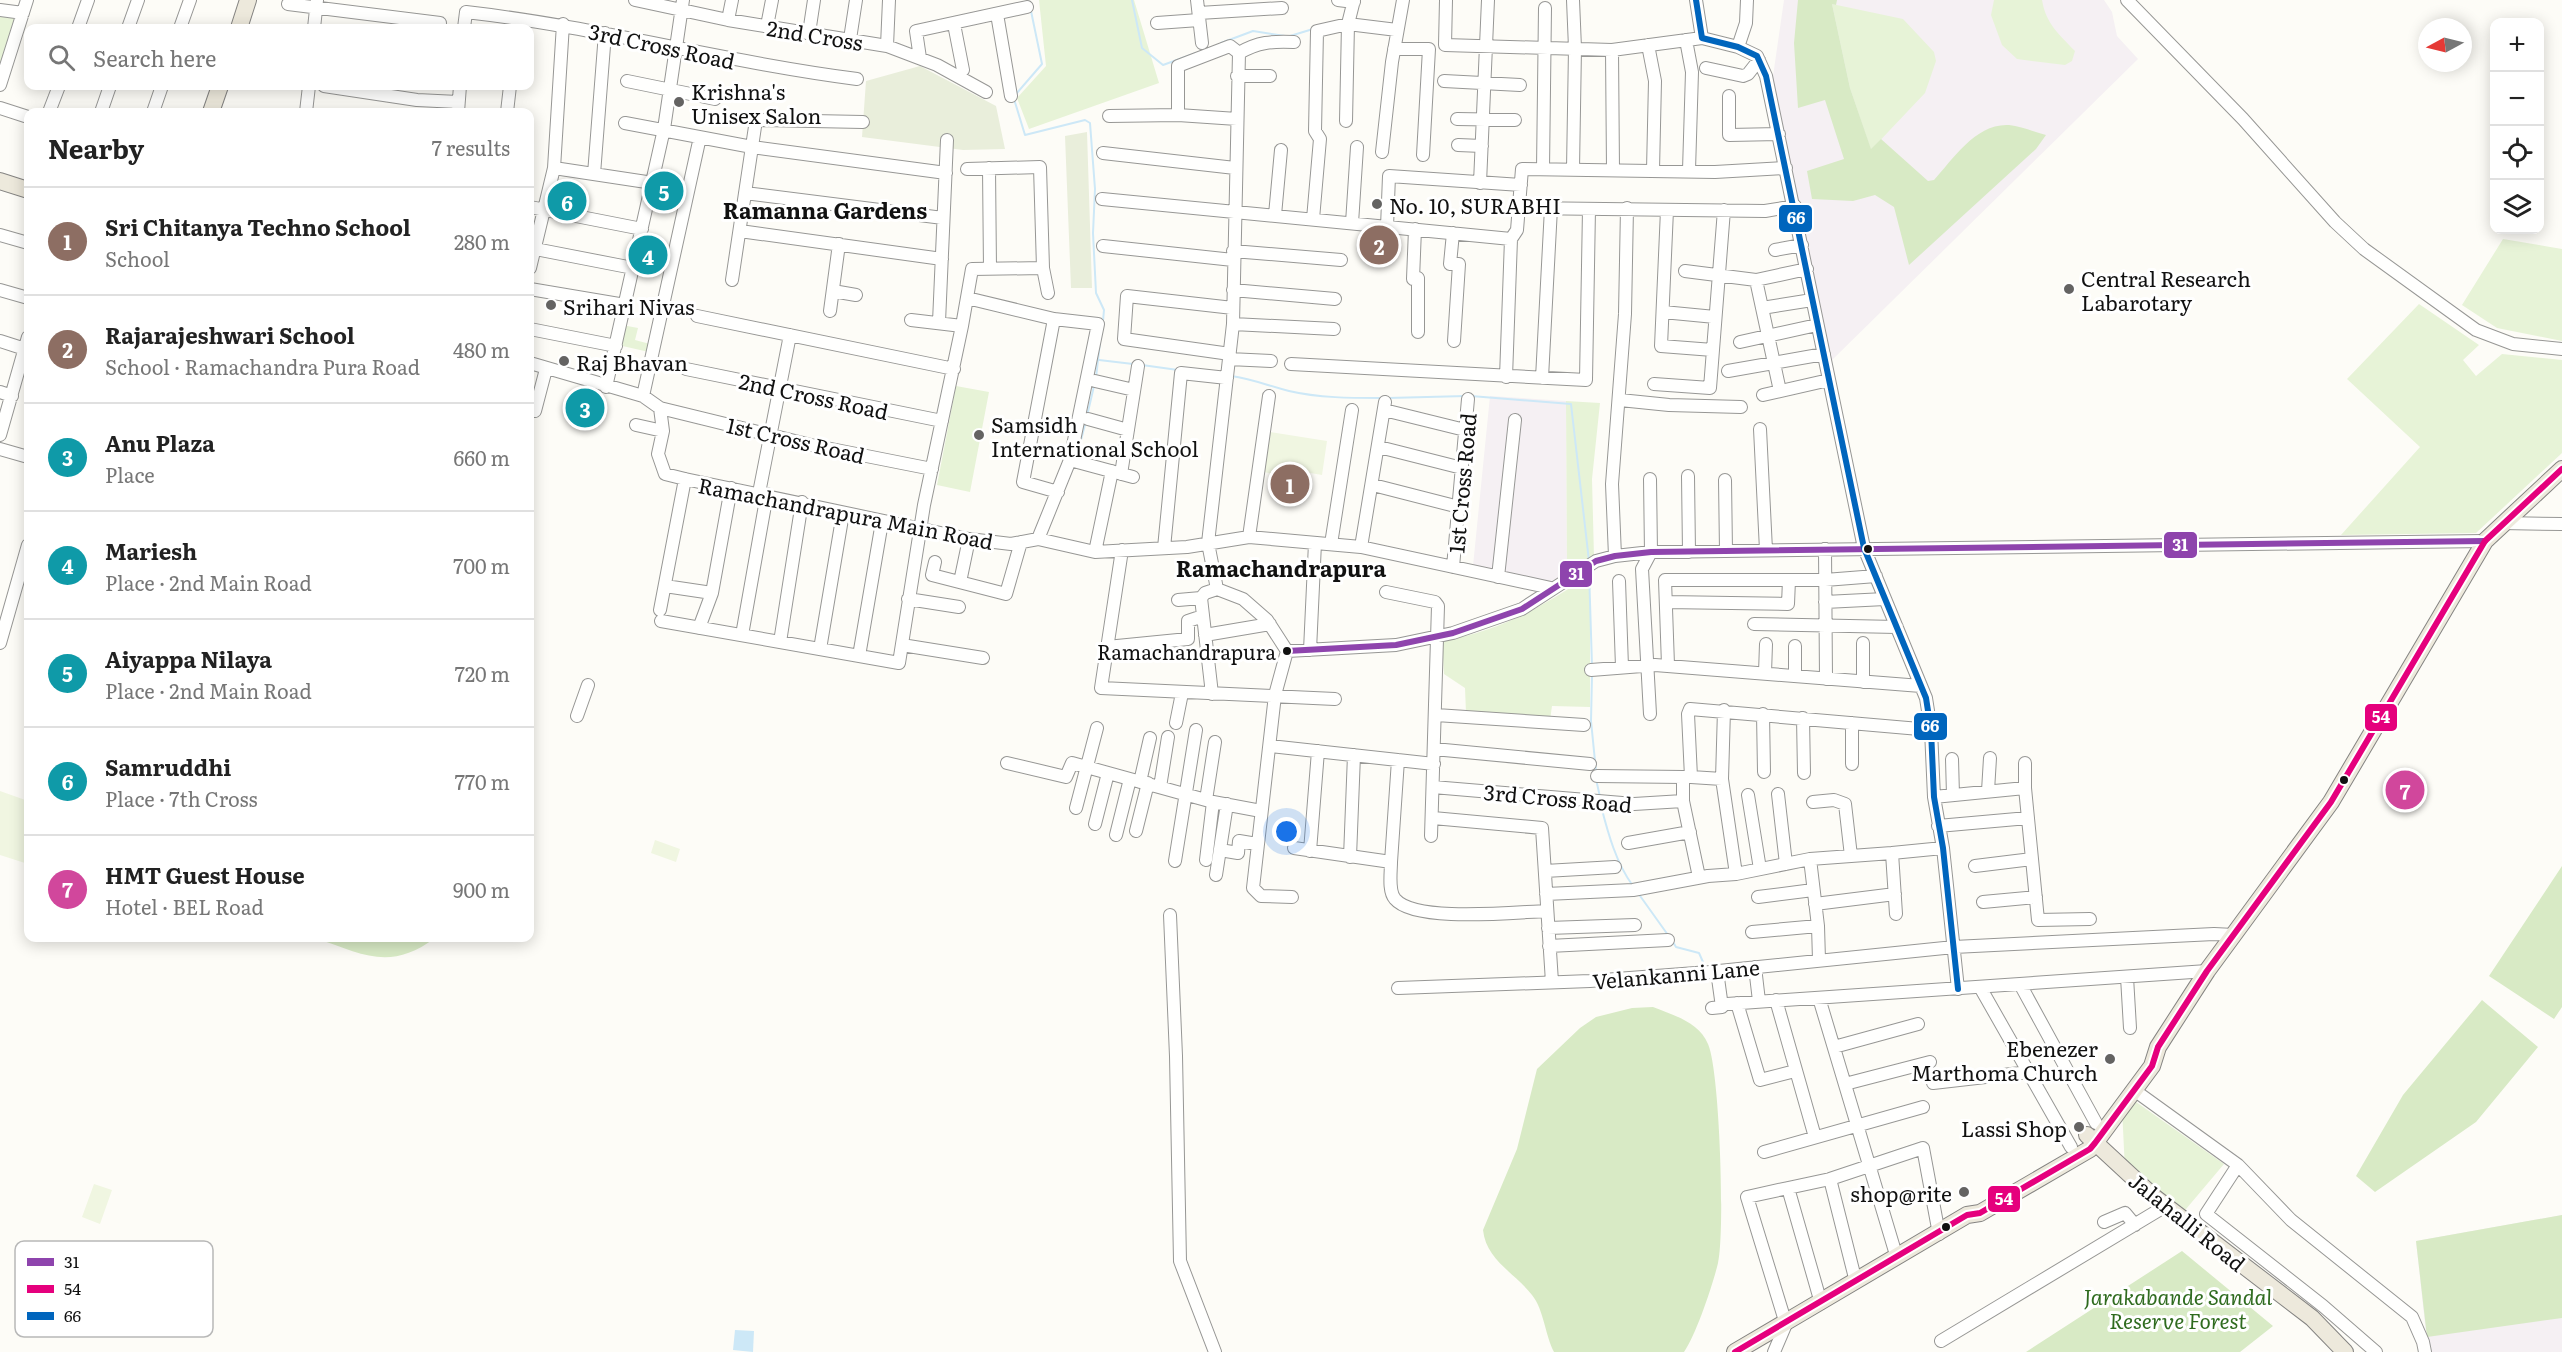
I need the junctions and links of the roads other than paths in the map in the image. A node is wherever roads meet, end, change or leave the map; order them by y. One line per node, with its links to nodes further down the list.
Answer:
1 (27, 0): 29 (street)
2 (88, 0): 36 (street)
3 (138, 0): 37 (street)
4 (190, 0): 38 (street)
5 (248, 0): 39 (main road)
6 (635, 0): 24 (street, 2nd Cross)
7 (732, 0): 32 (street)
8 (771, 0): 45 (street)
9 (814, 0): 48 (street)
10 (856, 0): 50 (street)
11 (889, 0): 55 (street)
12 (1197, 0): 31 (street)
13 (1338, 0): 21 (street)
14 (1403, 0): 46 (street)
15 (1446, 0): 56 (street)
16 (1488, 0): 56 (street)
17 (1573, 0): 60 (street)
18 (1696, 0): 49 (street)
19 (1747, 0): 57 (street)
20 (2127, 0): 210 (street)
21 (1354, 1): 44 (street)
22 (288, 4): 23 (street)
23 (317, 4): 33 (street); 40 (street)
24 (682, 5): 32 (street, 2nd Cross); 61 (street)
25 (1027, 7): 30 (street)
26 (1282, 8): 31 (street)
27 (1545, 8): 59 (street)
28 (0, 9): 29 (street)
29 (23, 13): 74 (street)
30 (997, 14): 43 (street); 86 (street)
31 (1199, 16): 35 (street); 53 (street)
32 (728, 20): 45 (street, 2nd Cross)
33 (440, 23)
34 (516, 23): 41 (street, 3rd Cross Road); 42 (street, 3rd Cross Road)
35 (1157, 23)
36 (79, 24)
37 (129, 24)
38 (181, 24)
39 (240, 24)
40 (314, 24)
41 (465, 24)
42 (563, 24): 47 (street, 3rd Cross Road); 119 (street)
43 (954, 24): 64 (street); 67 (street)
44 (1348, 24): 46 (street); 104 (street); 150 (street)
45 (767, 26): 48 (street, 2nd Cross)
46 (1397, 30): 58 (street)
47 (605, 33): 61 (street, 3rd Cross Road); 130 (street)
48 (809, 33): 50 (street, 2nd Cross)
49 (1702, 38): 51 (street); 57 (street)
50 (850, 39): 55 (street, 2nd Cross)
51 (1686, 40): 54 (street); 128 (street)
52 (1294, 42): 63 (street)
53 (1202, 43)
54 (1648, 45): 62 (street); 127 (street)
55 (887, 46): 64 (street, 2nd Cross)
56 (1487, 46): 59 (street); 73 (street)
57 (1738, 47): 65 (street)
58 (1394, 48): 116 (street); 118 (street)
59 (1546, 48): 60 (street); 124 (street)
60 (1575, 48): 62 (street); 125 (street)
61 (675, 50): 70 (street, 3rd Cross Road); 84 (street)
62 (1612, 50): 126 (street)
63 (1239, 53): 68 (street); 97 (street)
64 (920, 58): 85 (street, 2nd Cross)
65 (1759, 60): 66 (street); 108 (street)
66 (1706, 68)
67 (963, 70)
68 (1237, 76): 69 (street); 100 (street)
69 (1270, 76)
70 (857, 79)
71 (627, 81): 84 (street)
72 (1444, 81): 73 (street)
73 (1485, 84): 75 (street); 102 (street)
74 (0, 85)
75 (1520, 85)
76 (57, 90): 91 (street)
77 (109, 90): 92 (street)
78 (161, 90): 93 (street)
79 (219, 90): 94 (main road)
80 (309, 90): 95 (street)
81 (351, 90): 89 (street)
82 (460, 90): 89 (street)
83 (510, 90): 96 (street)
84 (669, 90): 88 (street); 107 (street)
85 (986, 92)
86 (1011, 96)
87 (1729, 96): 108 (street)
88 (715, 99)
89 (458, 107)
90 (0, 108): 98 (street)
91 (50, 108)
92 (102, 108)
93 (154, 108)
94 (212, 108)
95 (306, 108)
96 (507, 108)
97 (1178, 115): 99 (street); 100 (street)
98 (24, 116)
99 (1109, 116)
100 (1237, 119): 121 (street)
101 (1457, 119): 102 (street)
102 (1483, 120): 103 (street); 112 (street)
103 (1515, 120)
104 (1346, 121)
105 (863, 122): 113 (street)
106 (625, 123): 107 (street)
107 (664, 129): 109 (street); 132 (street)
108 (1779, 134): 122 (street)
109 (700, 137): 113 (street); 236 (street)
110 (947, 140): 129 (street)
111 (1458, 145): 112 (street)
112 (1482, 146): 133 (street)
113 (752, 147): 129 (street); 136 (street)
114 (1357, 147): 151 (street)
115 (1281, 150): 148 (street)
116 (1382, 152)
117 (1103, 153): 121 (street)
118 (1423, 155)
119 (554, 168): 130 (street); 144 (street)
120 (989, 168): 123 (street); 170 (street); 171 (street)
121 (1235, 168): 147 (street)
122 (1786, 168): 128 (street); 138 (street)
123 (967, 169)
124 (1543, 169): 125 (street); 134 (street)
125 (1573, 169): 126 (street)
126 (1613, 170): 127 (street)
127 (1653, 170): 128 (street)
128 (1689, 170)
129 (946, 173): 149 (street)
130 (594, 174): 132 (street)
131 (0, 181): 135 (main road)
132 (652, 183): 153 (street)
133 (1480, 183): 134 (street); 152 (street)
134 (1521, 185): 140 (street)
135 (24, 189)
136 (745, 193): 149 (street); 155 (street)
137 (1102, 199): 147 (street)
138 (1795, 206): 146 (street); 162 (street)
139 (534, 208): 144 (street)
140 (1520, 208): 141 (street); 158 (street)
141 (1551, 208): 143 (street); 226 (street)
142 (1627, 208): 143 (street); 145 (street); 239 (street)
143 (1588, 209): 226 (street)
144 (544, 210): 153 (street); 160 (street)
145 (1667, 210): 146 (street); 191 (street)
146 (1724, 210): 174 (street)
147 (1234, 211): 148 (street); 166 (street)
148 (1275, 215): 150 (street)
149 (944, 218): 167 (street)
150 (1313, 219): 151 (street)
151 (1352, 223): 152 (street)
152 (1388, 226): 154 (street)
153 (642, 229): 169 (street)
154 (1415, 229): 156 (street); 202 (street)
155 (740, 231): 161 (street); 175 (street)
156 (1453, 233): 158 (street); 206 (street)
157 (0, 236): 159 (street)
158 (1511, 239): 224 (street)
159 (24, 242)
160 (534, 242)
161 (839, 244): 167 (street); 180 (street)
162 (1802, 245): 165 (street); 172 (street)
163 (1103, 246): 166 (street)
164 (534, 248): 169 (street)
165 (1775, 250)
166 (1233, 256): 168 (street); 179 (street)
167 (942, 259): 196 (street)
168 (1341, 260)
169 (633, 268): 187 (street)
170 (1043, 268): 171 (street); 181 (street)
171 (990, 269): 184 (street)
172 (1807, 269): 176 (street); 186 (street)
173 (1685, 271): 174 (street)
174 (1718, 274): 176 (street); 193 (street)
175 (732, 280)
176 (1756, 280): 189 (street)
177 (0, 290): 183 (street)
178 (534, 290): 187 (street)
179 (1233, 290): 185 (street); 188 (street)
180 (833, 291): 182 (street); 190 (street)
181 (1048, 293)
182 (856, 295)
183 (24, 297)
184 (967, 298): 194 (street); 199 (street)
185 (1335, 299)
186 (1812, 300): 189 (street); 198 (street)
187 (625, 305): 209 (street)
188 (1233, 308): 197 (street); 214 (street)
189 (1762, 308): 204 (street)
190 (830, 310)
191 (1663, 312): 193 (street); 212 (street)
192 (697, 316): 203 (street)
193 (1715, 317): 212 (street)
194 (1054, 319): 257 (street); 268 (street)
195 (911, 320): 196 (street)
196 (939, 322): 199 (street)
197 (1233, 324): 200 (street); 214 (street)
198 (1817, 325): 204 (street); 213 (street)
199 (962, 326): 222 (street)
200 (1334, 329)
201 (534, 330): 209 (street)
202 (1418, 332)
203 (790, 335): 222 (street); 231 (street)
204 (1767, 337): 207 (street); 218 (street)
205 (0, 341): 208 (street)
206 (1454, 341)
207 (1740, 342)
208 (24, 343)
209 (616, 346): 230 (street)
210 (2562, 349)
211 (24, 350): 234 (street)
212 (1713, 350): 229 (street)
213 (1824, 354): 218 (street); 227 (street)
214 (1229, 356): 215 (street); 225 (street)
215 (1270, 361)
216 (534, 364): 220 (street)
217 (1291, 364): 224 (street)
218 (1774, 364): 223 (street); 233 (street)
219 (1138, 366): 232 (street)
220 (546, 369): 230 (street); 243 (street)
221 (686, 369): 231 (street, 2nd Cross Road)
222 (954, 369): 246 (street)
223 (1728, 371)
224 (1506, 376): 226 (street)
225 (1227, 378): 282 (street); 286 (street)
226 (1542, 378)
227 (1829, 380): 233 (street); 287 (street)
228 (1095, 381): 232 (street)
229 (1654, 384)
230 (606, 387): 236 (street)
231 (780, 388): 246 (street, 2nd Cross Road); 252 (street)
232 (1134, 390): 250 (street)
233 (1780, 391): 235 (street)
234 (6, 394): 253 (street)
235 (1763, 395)
236 (643, 396): 241 (street)
237 (1269, 396): 277 (street)
238 (1468, 399): 251 (street, 1st Cross Road)
239 (1620, 400): 240 (street); 295 (street)
240 (1741, 407)
241 (660, 408): 249 (street, Ramachandrapura Main Road); 252 (street, 1st Cross Road)
242 (1352, 410): 284 (street)
243 (535, 411)
244 (1088, 419): 250 (street)
245 (1515, 420): 300 (street)
246 (942, 421): 259 (street)
247 (636, 425): 249 (street)
248 (1760, 429): 290 (street)
249 (663, 430): 263 (street, Ramachandrapura Main Road)
250 (1128, 430): 261 (street)
251 (1466, 430): 254 (street); 258 (street, 1st Cross Road)
252 (771, 434): 259 (street, 1st Cross Road); 269 (street)
253 (0, 435)
254 (1379, 447): 258 (street); 266 (street)
255 (0, 448): 256 (street)
256 (24, 456)
257 (1070, 460): 261 (street); 268 (street)
258 (1462, 468): 271 (street, 1st Cross Road)
259 (932, 469): 276 (street)
260 (2562, 470): 274 (main road)
261 (1122, 474): 292 (street)
262 (1688, 476): 294 (street)
263 (685, 479): 267 (street, Ramachandrapura Main Road); 305 (street)
264 (1650, 479): 293 (street)
265 (1725, 480): 291 (street)
266 (1373, 485): 271 (street); 285 (street)
267 (731, 488): 269 (street, Ramachandrapura Main Road); 309 (street)
268 (1058, 492): 279 (street)
269 (763, 494): 270 (street, Ramachandrapura Main Road); 323 (street)
270 (802, 502): 272 (street, Ramachandrapura Main Road); 326 (street)
271 (1459, 507): 298 (street, 1st Cross Road)
272 (843, 513): 273 (street, Ramachandrapura Main Road); 333 (street)
273 (882, 522): 276 (street, Ramachandrapura Main Road); 336 (street)
274 (2502, 523): 275 (street); 280 (main road)
275 (2562, 524)
276 (921, 529): 278 (street, Ramachandrapura Main Road); 311 (street)
277 (1249, 537): 282 (street, Ramachandrapura Main Road); 283 (street, Ramachandrapura Main Road)
278 (969, 539): 281 (street, Ramachandrapura Main Road); 304 (street)
279 (1038, 539): 281 (street, Ramachandrapura Main Road); 292 (street, Ramachandrapura Main Road)
280 (2485, 541): 287 (street); 448 (main road)
281 (1021, 542): 304 (street)
282 (1208, 543): 286 (street, Ramachandrapura Main Road); 307 (street)
283 (1315, 543): 284 (street, Ramachandrapura Main Road); 334 (street)
284 (1331, 544): 285 (street, Ramachandrapura Main Road)
285 (1361, 547): 298 (street, Ramachandrapura Main Road)
286 (1164, 548): 289 (street, Ramachandrapura Main Road)
287 (1864, 548): 288 (street); 299 (street)
288 (1825, 549): 290 (street); 302 (street)
289 (1122, 550): 292 (street, Ramachandrapura Main Road); 332 (street)
290 (1766, 550): 291 (street)
291 (1726, 551): 294 (street)
292 (1095, 552)
293 (1651, 552): 294 (street); 295 (street); 338 (street)
294 (1689, 552)
295 (1615, 556): 306 (street)
296 (24, 559): 327 (street)
297 (935, 562): 304 (street)
298 (1453, 567): 300 (street, Ramachandrapura Main Road)
299 (1876, 576): 302 (street); 312 (street)
300 (1498, 577): 306 (street, Ramachandrapura Main Road)
301 (1789, 580): 302 (street); 314 (street); 314 (street)
302 (1825, 580): 315 (street)
303 (1619, 581): 340 (street)
304 (960, 582)
305 (665, 586): 309 (street); 322 (street)
306 (1551, 588): 325 (street)
307 (1217, 589): 310 (street); 318 (street)
308 (1386, 592): 325 (street)
309 (712, 593): 322 (street)
310 (1201, 598): 313 (street); 317 (street)
311 (908, 599): 316 (street); 330 (street)
312 (1885, 599): 315 (street); 321 (street)
313 (1178, 600)
314 (1666, 602): 339 (street)
315 (1825, 602): 320 (street)
316 (959, 607)
317 (1203, 616): 324 (street); 332 (street)
318 (1270, 624): 324 (street); 335 (street)
319 (1754, 624): 320 (street)
320 (1826, 626): 321 (street); 344 (street)
321 (1897, 627): 347 (street)
322 (699, 628): 323 (street)
323 (742, 635): 326 (street)
324 (1205, 635): 349 (street)
325 (1437, 636): 334 (street); 355 (street)
326 (780, 642): 333 (street)
327 (0, 643)
328 (1863, 643): 345 (street)
329 (1766, 644): 342 (street)
330 (902, 645): 336 (street); 337 (street)
331 (1795, 646): 343 (street)
332 (1107, 647): 348 (street)
333 (820, 649): 336 (street)
334 (1310, 650): 335 (street)
335 (1287, 651): 350 (street)
336 (859, 656)
337 (983, 658)
338 (1647, 665): 339 (street); 340 (street); 353 (street)
339 (1668, 665): 342 (street)
340 (1622, 666): 341 (street)
341 (1591, 670)
342 (1765, 673): 343 (street)
343 (1795, 676): 344 (street)
344 (1826, 679): 345 (street)
345 (1863, 682): 347 (street)
346 (588, 685): 356 (street)
347 (1921, 686): 363 (street)
348 (1182, 693): 349 (street); 358 (street)
349 (1212, 694): 350 (street)
350 (1275, 695): 351 (street); 367 (street)
351 (1335, 699)
352 (1724, 710): 354 (street); 384 (street); 385 (street)
353 (1650, 714)
354 (1762, 714): 357 (street); 380 (street)
355 (1436, 715): 360 (street); 368 (street)
356 (577, 716)
357 (1803, 718): 359 (street); 382 (street)
358 (1176, 723)
359 (1852, 723): 363 (street); 378 (street)
360 (1584, 725)
361 (1098, 728): 379 (street)
362 (1196, 730): 390 (street)
363 (1931, 730): 394 (street)
364 (1168, 737): 386 (street)
365 (1150, 738): 386 (street)
366 (1215, 742): 395 (street)
367 (1270, 746): 369 (street); 400 (street)
368 (1434, 749): 376 (street); 377 (street)
369 (1318, 751): 370 (street); 414 (street)
370 (1354, 755): 373 (street); 416 (street)
371 (1952, 759): 393 (street)
372 (1990, 759): 389 (street)
373 (1398, 760): 376 (street); 422 (street)
374 (1007, 763): 379 (street)
375 (2025, 763): 388 (street)
376 (1434, 764): 387 (street)
377 (1590, 764)
378 (1852, 764)
379 (1086, 767): 381 (street); 399 (street)
380 (1764, 772)
381 (1108, 773): 386 (street); 403 (street)
382 (1804, 773)
383 (1597, 776): 384 (street)
384 (1687, 777): 385 (street); 396 (street)
385 (1722, 779): 428 (street)
386 (1144, 783): 390 (street); 405 (street); 407 (street)
387 (1433, 786): 396 (street, 3rd Cross Road); 401 (street)
388 (2025, 788): 389 (street); 402 (street)
389 (1988, 791): 393 (street)
390 (1185, 794): 395 (street); 421 (street)
391 (1778, 794): 423 (street)
392 (1748, 795): 426 (street)
393 (1953, 795): 394 (street)
394 (1934, 797): 404 (street)
395 (1210, 801): 398 (street); 420 (street)
396 (1683, 801): 406 (street)
397 (1813, 802): 417 (street)
398 (1227, 804): 400 (street); 413 (street)
399 (1076, 808)
400 (1261, 811): 410 (street)
401 (1432, 818): 408 (street); 427 (street)
402 (2028, 818): 404 (street); 419 (street)
403 (1095, 824)
404 (1938, 826): 412 (street)
405 (1136, 831)
406 (1689, 832): 409 (street); 430 (street)
407 (1116, 835)
408 (1431, 836)
409 (1628, 843)
410 (1257, 844): 413 (street); 434 (street)
411 (1294, 848): 414 (street)
412 (1943, 848): 415 (street); 452 (street)
413 (1220, 850): 429 (street)
414 (1310, 851): 416 (street)
415 (1892, 853): 417 (street); 433 (street)
416 (1350, 856): 422 (street)
417 (1851, 856): 418 (street)
418 (1810, 859): 423 (street); 431 (street)
419 (2032, 859): 424 (street); 436 (street)
420 (1206, 860)
421 (1175, 861)
422 (1391, 862): 439 (street)
423 (1786, 864): 426 (street)
424 (1975, 866)
425 (1615, 867): 427 (street)
426 (1760, 869): 428 (street)
427 (1545, 871): 432 (street)
428 (1736, 874): 430 (street)
429 (1216, 875)
430 (1699, 878): 432 (street)
431 (1814, 890): 435 (street); 438 (street)
432 (1546, 894): 439 (street)
433 (1895, 894): 438 (street); 440 (street)
434 (1292, 897)
435 (1758, 897)
436 (2036, 897): 437 (street); 443 (street)
437 (1983, 902)
438 (1815, 904): 445 (street)
439 (1547, 911): 446 (street)
440 (1896, 914)
441 (1170, 915): 496 (street)
442 (2090, 919): 443 (street)
443 (2038, 920): 450 (street)
444 (1635, 925): 446 (street)
445 (1818, 927): 447 (street); 453 (street)
446 (1548, 928): 451 (street)
447 (1752, 932)
448 (2234, 935): 450 (street, Velankanni Lane); 456 (main road)
449 (1668, 940): 451 (street)
450 (2040, 943): 452 (street, Velankanni Lane)
451 (1549, 946): 458 (street)
452 (1954, 947): 453 (street, Velankanni Lane); 462 (street)
453 (1819, 960): 454 (street, Velankanni Lane)
454 (1755, 967): 455 (street, Velankanni Lane); 465 (street)
455 (1718, 971): 458 (street, Velankanni Lane); 466 (street)
456 (2207, 971): 457 (street); 470 (main road)
457 (2127, 977): 459 (street); 468 (street)
458 (1552, 982): 461 (street, Velankanni Lane)
459 (2020, 984): 460 (street); 480 (street)
460 (1980, 987): 462 (street); 473 (street)
461 (1398, 988)
462 (1958, 989): 463 (street)
463 (1819, 998): 464 (street); 469 (street)
464 (1776, 1000): 465 (street); 472 (street)
465 (1759, 1001): 472 (street)
466 (1712, 1008)
467 (1918, 1024): 469 (street)
468 (2130, 1028)
469 (1834, 1047): 475 (street)
470 (2158, 1047): 476 (main road); 480 (main road)
471 (1930, 1062): 475 (street)
472 (1795, 1071): 479 (street)
473 (2029, 1072): 474 (street); 480 (street)
474 (1933, 1083)
475 (1845, 1084): 478 (street)
476 (2132, 1092): 480 (main road); 483 (street)
477 (1923, 1107): 478 (street)
478 (1857, 1125): 479 (street); 482 (street)
479 (1815, 1137): 481 (street)
480 (2087, 1139): 487 (main road, Jalahalli Road); 490 (main road); 501 (main road, Jalahalli Road)
481 (1764, 1152)
482 (1870, 1166): 484 (street); 490 (street); 491 (street)
483 (2239, 1169): 485 (street); 502 (street); 503 (street)
484 (1830, 1179): 486 (street); 492 (street)
485 (2253, 1185)
486 (1788, 1188): 493 (street); 494 (street)
487 (2159, 1210): 489 (street); 500 (main road, Jalahalli Road)
488 (2104, 1222): 489 (street)
489 (2135, 1225): 495 (street)
490 (1939, 1234): 491 (main road)
491 (1898, 1258): 492 (main road)
492 (1856, 1282): 493 (main road)
493 (1821, 1303): 494 (main road)
494 (1786, 1324): 497 (main road); 498 (main road); 499 (street)
495 (1941, 1341)
496 (1215, 1352)
497 (1735, 1352)
498 (1756, 1352)
499 (1774, 1352)
500 (2338, 1352)
501 (2345, 1352)
502 (2376, 1352)
503 (2425, 1352)

